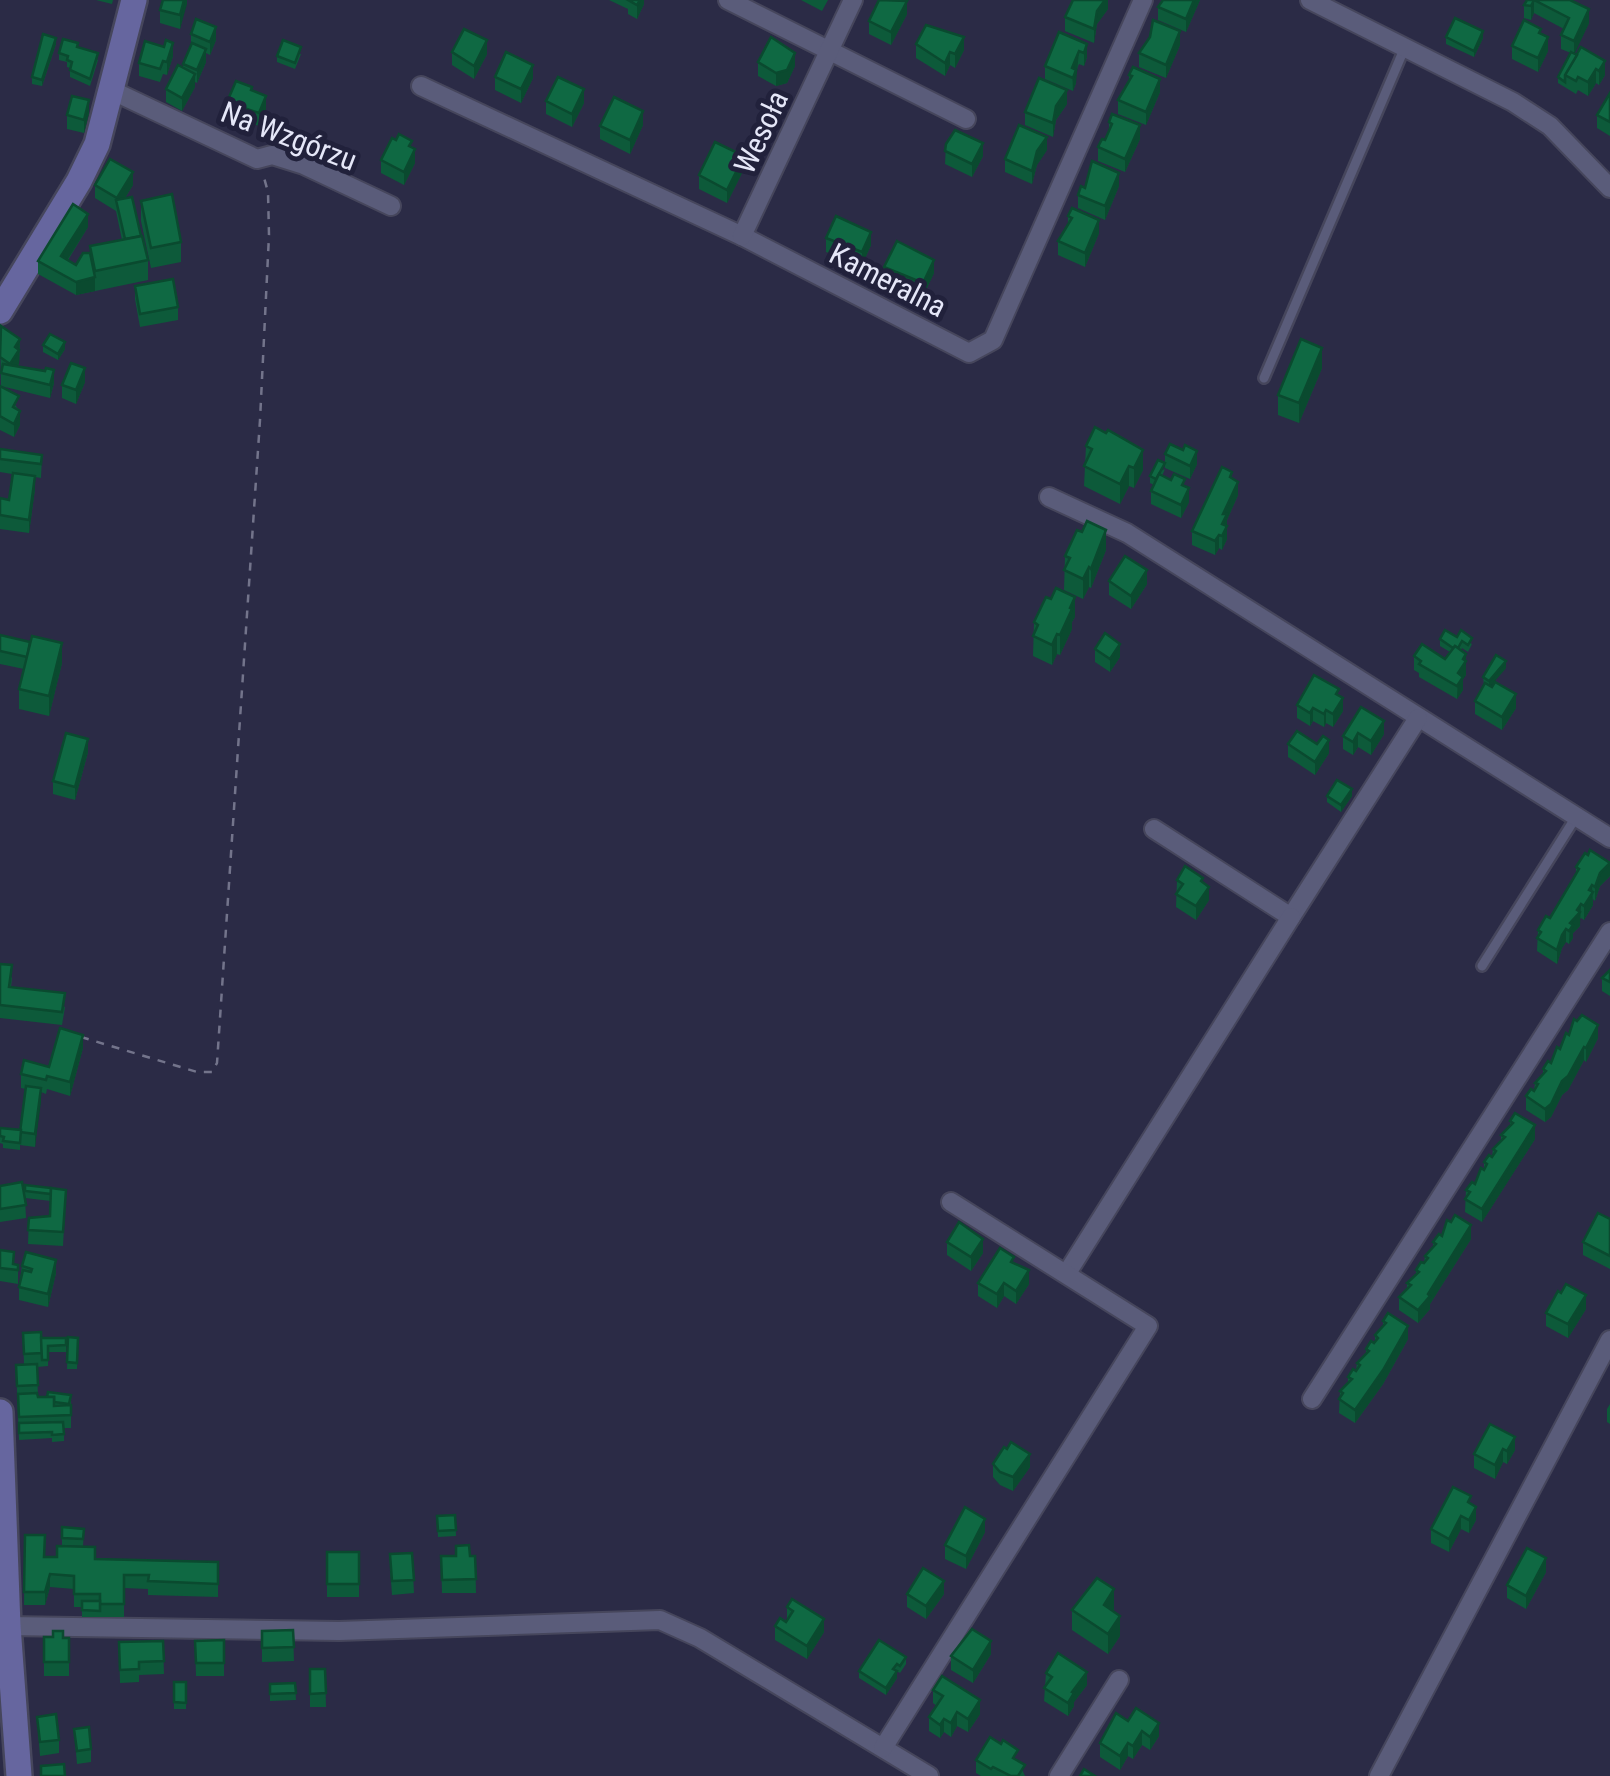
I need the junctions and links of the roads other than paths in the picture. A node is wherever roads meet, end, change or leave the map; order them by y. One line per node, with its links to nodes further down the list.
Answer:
1 (134, 0): 9 (street)
2 (728, 0): 7 (street)
3 (853, 0): 7 (street, Wesoła)
4 (1143, 0): 13 (street, Kameralna)
5 (1310, 0): 6 (street)
6 (1405, 47): 11 (street); 15 (lane)
7 (829, 50): 10 (street); 13 (street, Wesoła)
8 (421, 86): 13 (street, Kameralna)
9 (113, 90): 12 (street, Na Wzgórzu); 14 (street)
10 (966, 119)
11 (1610, 188)
12 (392, 206)
13 (742, 236)
14 (0, 311)
15 (1264, 378)
16 (1049, 497): 17 (street)
17 (1418, 718): 18 (street); 21 (street)
18 (1576, 816): 20 (street); 23 (lane)
19 (1154, 829): 21 (street)
20 (1610, 838)
21 (1291, 917): 25 (street)
22 (1610, 932): 27 (street)
23 (1482, 966)
24 (951, 1202): 25 (street)
25 (1067, 1273): 31 (street)
26 (1610, 1340): 35 (street)
27 (1312, 1398)
28 (0, 1412): 29 (street)
29 (8, 1626): 31 (street); 32 (street)
30 (1119, 1680): 34 (street)
31 (883, 1748): 33 (street)
32 (20, 1776)
33 (929, 1776)
34 (1059, 1776)
35 (1380, 1776)

